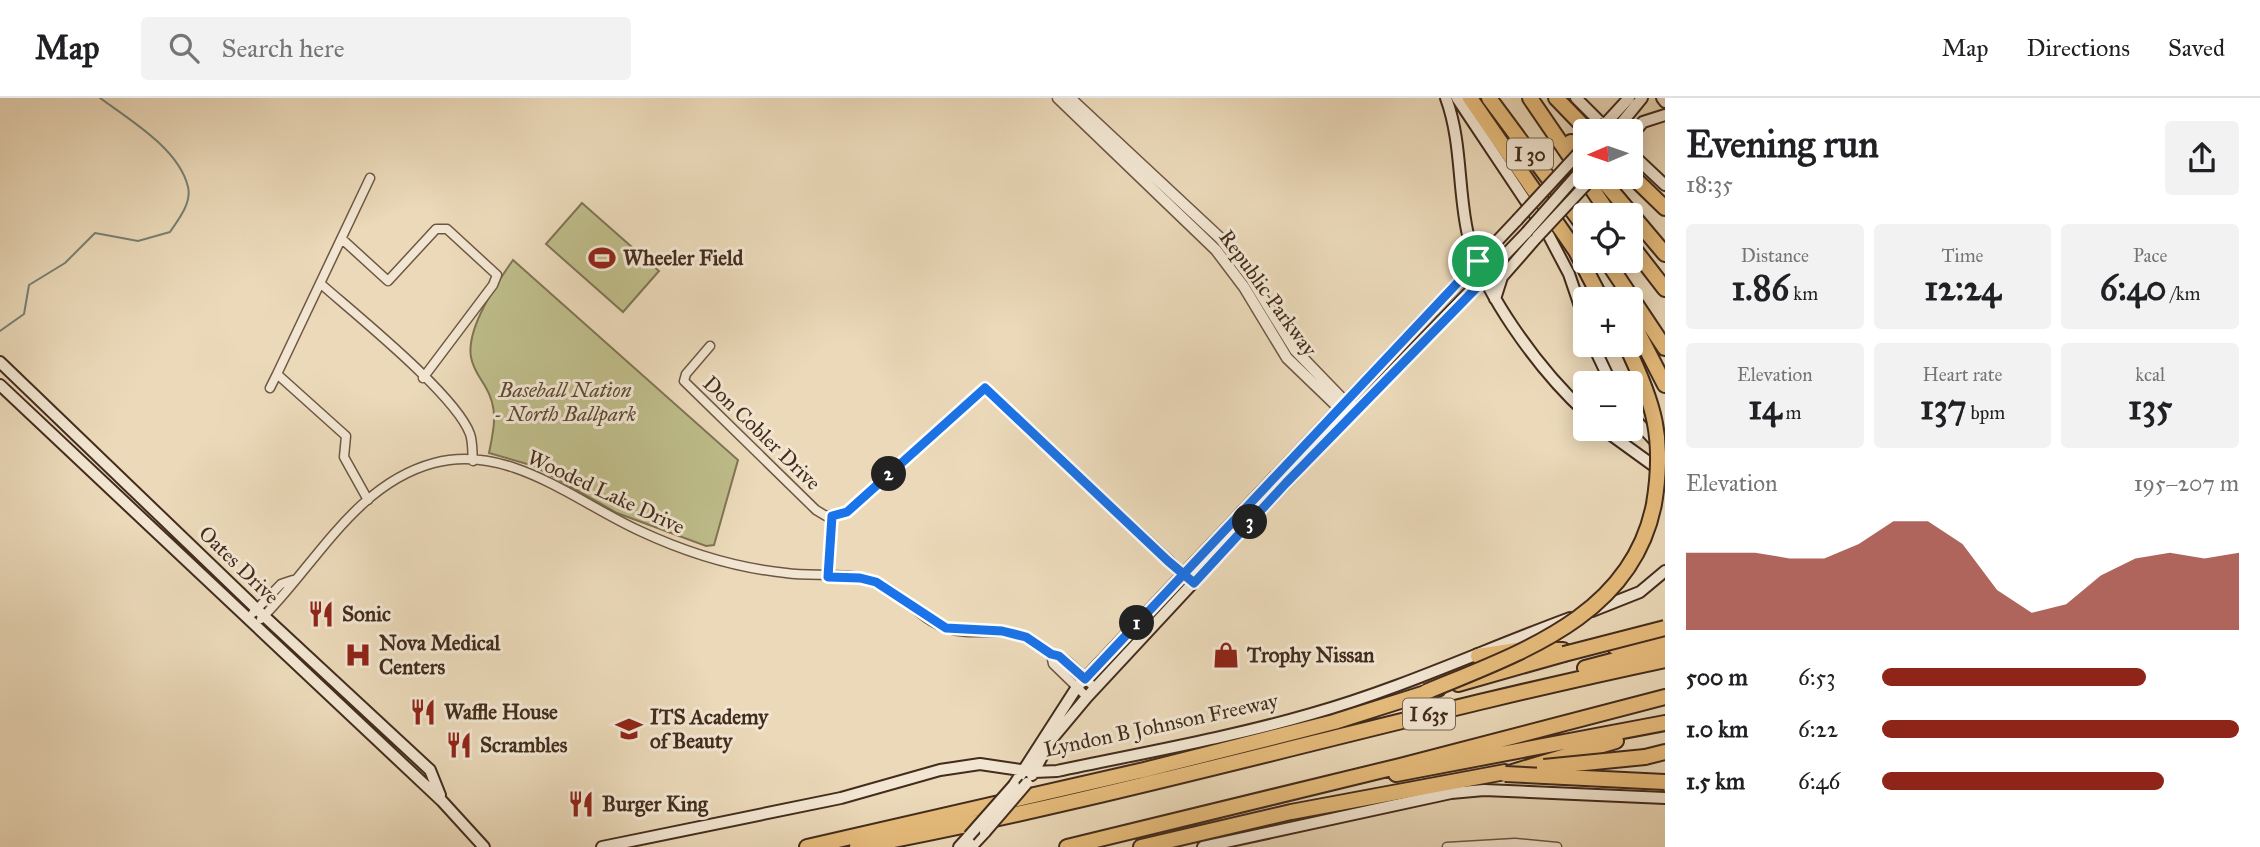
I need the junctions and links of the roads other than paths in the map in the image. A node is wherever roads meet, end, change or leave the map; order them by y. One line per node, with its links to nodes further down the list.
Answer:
1 (1058, 98): 45 (street, Republic Parkway)
2 (1070, 98): 45 (street, Republic Parkway)
3 (1446, 98): 36 (main road)
4 (1457, 98): 41 (main road)
5 (1470, 98): 42 (highway)
6 (1489, 98): 30 (highway, I 30)
7 (1530, 98): 12 (highway, I 30)
8 (1556, 98): 14 (highway)
9 (1576, 98): 15 (main road)
10 (1629, 98): 16 (main road)
11 (1642, 98): 17 (main road)
12 (1540, 111): 19 (highway); 28 (highway, I 30)
13 (1665, 115): 18 (main road)
14 (1576, 119)
15 (1596, 119)
16 (1612, 119)
17 (1625, 119)
18 (1643, 122)
19 (1573, 146)
20 (1573, 159): 36 (main road, bridge)
21 (1643, 164): 24 (main road)
22 (370, 178): 34 (street)
23 (1573, 182): 33 (main road, bridge)
24 (1665, 185)
25 (1643, 187): 29 (highway)
26 (1580, 189): 33 (main road, bridge)
27 (1610, 189): 35 (highway)
28 (1602, 203)
29 (1665, 208)
30 (1571, 211): 31 (highway, I 30); 32 (highway)
31 (1573, 213)
32 (1573, 214)
33 (1532, 235): 39 (main road); 44 (main road)
34 (342, 239): 40 (street); 54 (street)
35 (1665, 254)
36 (1478, 261): 39 (main road); 47 (main road)
37 (1643, 261): 43 (highway)
38 (1615, 273): 49 (highway)
39 (1485, 279): 44 (main road); 50 (main road)
40 (321, 284): 53 (street); 54 (street)
41 (1573, 287)
42 (1595, 287)
43 (1665, 289)
44 (1495, 299): 60 (main road)
45 (1273, 327): 61 (street, Republic Parkway)
46 (1643, 342): 56 (highway)
47 (1399, 345): 50 (main road); 61 (main road)
48 (710, 346): 71 (street, Don Cobler Drive)
49 (1665, 348)
50 (1408, 355): 62 (main road)
51 (1632, 357): 83 (highway, bridge)
52 (1, 362): 57 (main road, Oates Drive)
53 (277, 374): 58 (street); 70 (street)
54 (424, 378): 66 (street)
55 (0, 385): 59 (main road, Oates Drive)
56 (1665, 385)
57 (25, 387): 59 (main road); 76 (main road, Oates Drive)
58 (270, 388)
59 (14, 398): 76 (main road, Oates Drive)
60 (1573, 402)
61 (1344, 405): 62 (street, Republic Parkway); 73 (main road)
62 (1353, 414): 75 (main road)
63 (1643, 428): 65 (main road)
64 (1621, 441): 67 (main road)
65 (1665, 452)
66 (473, 461): 70 (street, Wooded Lake Drive); 74 (street, Wooded Lake Drive)
67 (1653, 462): 68 (main road); 69 (main road)
68 (1665, 474)
69 (1665, 480)
70 (368, 500): 76 (street, Wooded Lake Drive)
71 (832, 516): 73 (street, Don Cobler Drive); 74 (street)
72 (1665, 571): 80 (main road, Lyndon B Johnson Freeway)
73 (1183, 574): 75 (street, Don Cobler Drive); 82 (main road)
74 (828, 577): 82 (street, Wooded Lake Drive)
75 (1194, 583): 85 (main road)
76 (256, 617): 87 (main road, Oates Drive); 88 (main road, Oates Drive)
77 (1665, 628): 83 (highway, bridge)
78 (1665, 638): 80 (highway)
79 (1665, 647): 84 (highway)
80 (1478, 656): 93 (main road, Lyndon B Johnson Freeway)
81 (1665, 660): 84 (highway, I 635)
82 (1081, 683): 85 (street, Wooded Lake Drive); 92 (main road)
83 (1426, 692): 103 (highway)
84 (1518, 692): 104 (highway, I 635)
85 (1091, 693): 91 (main road)
86 (1665, 696): 94 (highway, I 635)
87 (355, 700): 88 (main road); 99 (main road, Oates Drive)
88 (345, 709): 99 (main road, Oates Drive)
89 (1665, 726): 94 (highway); 97 (highway)
90 (1665, 751): 95 (highway, bridge)
91 (1042, 755): 92 (main road); 93 (main road)
92 (1029, 771): 93 (main road, Lyndon B Johnson Freeway); 102 (main road, Lyndon B Johnson Freeway); 105 (main road, bridge); 106 (main road, bridge)
93 (1057, 771)
94 (1370, 773): 107 (highway, I 635)
95 (1505, 773): 96 (highway, bridge); 108 (highway)
96 (1665, 782)
97 (1451, 793): 98 (main road); 109 (main road)
98 (1665, 798)
99 (442, 801): 101 (main road, Oates Drive)
100 (1515, 845): 110 (street); 111 (street)
101 (482, 847)
102 (602, 847)
103 (807, 847)
104 (858, 847)
105 (959, 847)
106 (971, 847)
107 (1067, 847)
108 (1141, 847)
109 (1203, 847)
110 (1447, 847)
111 (1558, 847)

